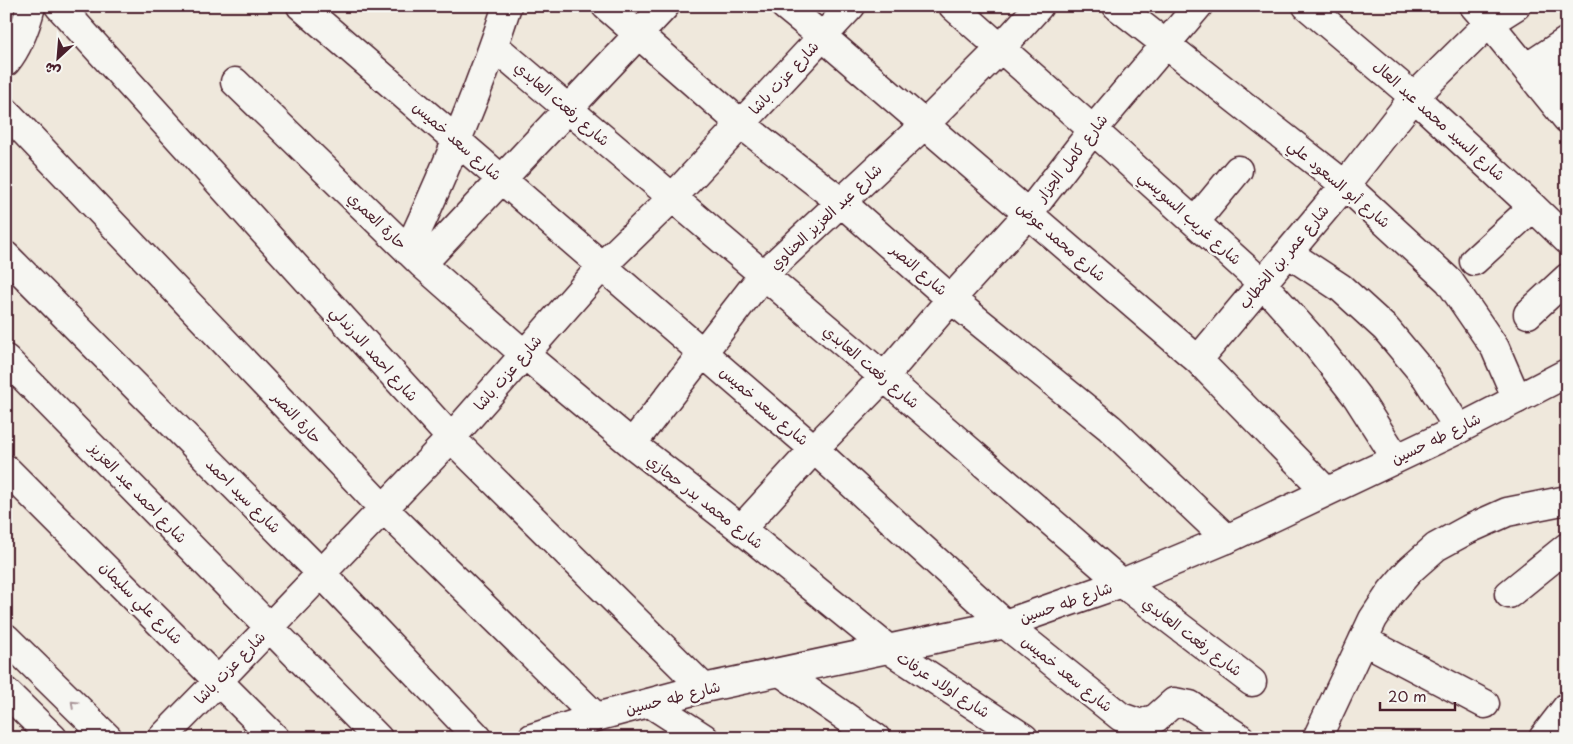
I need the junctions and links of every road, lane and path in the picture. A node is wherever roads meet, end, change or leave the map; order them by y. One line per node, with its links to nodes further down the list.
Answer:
1 (30, 6): 22 (street)
2 (59, 6): 61 (street, شارع احمد الدرندلي)
3 (301, 6): 33 (street, شارع سعد خميس)
4 (507, 6): 20 (street)
5 (606, 6): 16 (street, شارع النصر)
6 (665, 6): 16 (street)
7 (785, 6): 17 (street, شارع محمد عوض)
8 (851, 6): 17 (street, شارع عزت باشا)
9 (953, 6): 21 (street, شارع غريب السويسي)
10 (1039, 6): 21 (street, شارع عبد العزيز الحناوي)
11 (1117, 6): 19 (street, شارع أبو السعود علي)
12 (1198, 6): 19 (street, شارع كامل الجزار)
13 (1307, 6): 26 (street, شارع السيد محمد عبد العال)
14 (1516, 6): 15 (street, شارع عمر بن الخطاب)
15 (1481, 15): 24 (street); 26 (street, شارع عمر بن الخطاب)
16 (638, 34): 27 (street); 30 (street, شارع النصر)
17 (823, 37): 30 (street, شارع عزت باشا); 31 (street, شارع محمد عوض)
18 (1567, 41): 24 (street)
19 (1166, 45): 32 (street, شارع كامل الجزار); 36 (street, شارع أبو السعود علي)
20 (494, 46): 27 (street, شارع رفعت العابدي); 33 (street)
21 (1001, 48): 31 (street, شارع عبد العزيز الحناوي); 32 (street, شارع غريب السويسي)
22 (6, 62)
23 (1567, 67): 24 (street)
24 (1533, 77): 29 (street)
25 (235, 82): 45 (street, حارة العمري)
26 (1414, 97): 36 (street, شارع عمر بن الخطاب); 39 (street, شارع السيد محمد عبد العال)
27 (569, 110): 35 (street); 37 (street, شارع رفعت العابدي)
28 (6, 112): 68 (street, حارة النصر)
29 (1567, 119)
30 (741, 124): 37 (street, شارع عزت باشا); 38 (street, شارع النصر)
31 (924, 124): 38 (street, شارع عبد العزيز الحناوي); 40 (street, شارع محمد عوض)
32 (1093, 130): 40 (street, شارع كامل الجزار); 41 (street, شارع غريب السويسي)
33 (458, 142): 35 (street, شارع سعد خميس); 45 (street)
34 (1238, 170): 41 (street)
35 (501, 180): 45 (street); 47 (street, شارع سعد خميس)
36 (1345, 185): 43 (street, شارع عمر بن الخطاب); 59 (street, شارع أبو السعود علي)
37 (672, 198): 47 (street, شارع عزت باشا); 48 (street, شارع رفعت العابدي)
38 (841, 202): 48 (street, شارع عبد العزيز الحناوي); 51 (street, شارع النصر)
39 (1533, 207): 42 (street, شارع السيد محمد عبد العال); 46 (street)
40 (1028, 214): 51 (street, شارع كامل الجزار); 56 (street, شارع محمد عوض)
41 (1195, 222): 50 (street, شارع غريب السويسي)
42 (1567, 240)
43 (1288, 253): 50 (street, شارع عمر بن الخطاب); 60 (street)
44 (6, 256): 72 (street, شارع سيد احمد)
45 (415, 258): 54 (street, حارة العمري)
46 (1474, 260)
47 (602, 266): 53 (street, شارع سعد خميس); 54 (street, شارع عزت باشا)
48 (763, 275): 53 (street, شارع عبد العزيز الحناوي); 58 (street, شارع رفعت العابدي)
49 (1567, 278): 52 (street)
50 (1262, 283): 56 (street, شارع عمر بن الخطاب); 64 (street, شارع غريب السويسي)
51 (951, 299): 58 (street, شارع كامل الجزار); 70 (street, شارع النصر)
52 (1528, 314)
53 (702, 352): 62 (street, شارع عبد العزيز الحناوي); 63 (street, شارع سعد خميس)
54 (524, 354): 61 (street, شارع عزت باشا); 62 (street, شارع محمد بدر حجازي)
55 (6, 359): 76 (street, شارع احمد عبد العزيز)
56 (1198, 360): 66 (street, شارع محمد عوض)
57 (1567, 373): 59 (street, شارع طه حسين)
58 (884, 377): 63 (street, شارع كامل الجزار); 73 (street, شارع رفعت العابدي)
59 (1517, 399): 60 (street, شارع طه حسين)
60 (1459, 429): 64 (street, شارع طه حسين)
61 (451, 438): 68 (street, شارع عزت باشا); 83 (street, شارع احمد الدرندلي)
62 (632, 444): 69 (street, شارع محمد بدر حجازي)
63 (814, 449): 69 (street, شارع كامل الجزار); 75 (street, شارع سعد خميس)
64 (1396, 458): 66 (street, شارع طه حسين)
65 (6, 469): 81 (street, شارع علي سليمان)
66 (1326, 491): 70 (street, شارع طه حسين)
67 (1567, 500): 78 (street)
68 (382, 508): 72 (street, شارع عزت باشا); 88 (street, حارة النصر)
69 (741, 529): 79 (street, شارع محمد بدر حجازي)
70 (1227, 539): 73 (street, شارع طه حسين)
71 (1567, 547): 74 (street)
72 (321, 574): 76 (street, شارع عزت باشا); 94 (street, شارع سيد احمد)
73 (1122, 583): 75 (street, شارع طه حسين); 82 (street, شارع رفعت العابدي)
74 (1509, 594)
75 (1005, 624): 79 (street, شارع طه حسين); 99 (street, شارع سعد خميس)
76 (270, 627): 81 (street, شارع عزت باشا); 93 (street, شارع احمد عبد العزيز)
77 (6, 638): 90 (street, one-way to 77)
78 (1363, 640): 86 (street); 100 (street)
79 (887, 648): 80 (street, شارع طه حسين); 98 (street, شارع اولاد عرفات)
80 (782, 673): 83 (street, شارع طه حسين); 97 (street)
81 (218, 681): 91 (street, شارع عزت باشا); 92 (street, شارع علي سليمان)
82 (1252, 682)
83 (704, 688): 85 (street, شارع طه حسين)
84 (6, 692): 89 (street)
85 (650, 703): 88 (street, شارع طه حسين); 96 (street)
86 (1485, 704)
87 (1567, 707): 101 (street)
88 (584, 727): 95 (street, شارع طه حسين)
89 (53, 738)
90 (108, 738)
91 (162, 738)
92 (275, 738)
93 (378, 738)
94 (478, 738)
95 (532, 738)
96 (704, 738)
97 (876, 738)
98 (1024, 738)
99 (1240, 738)
100 (1317, 738)
101 (1543, 738)

